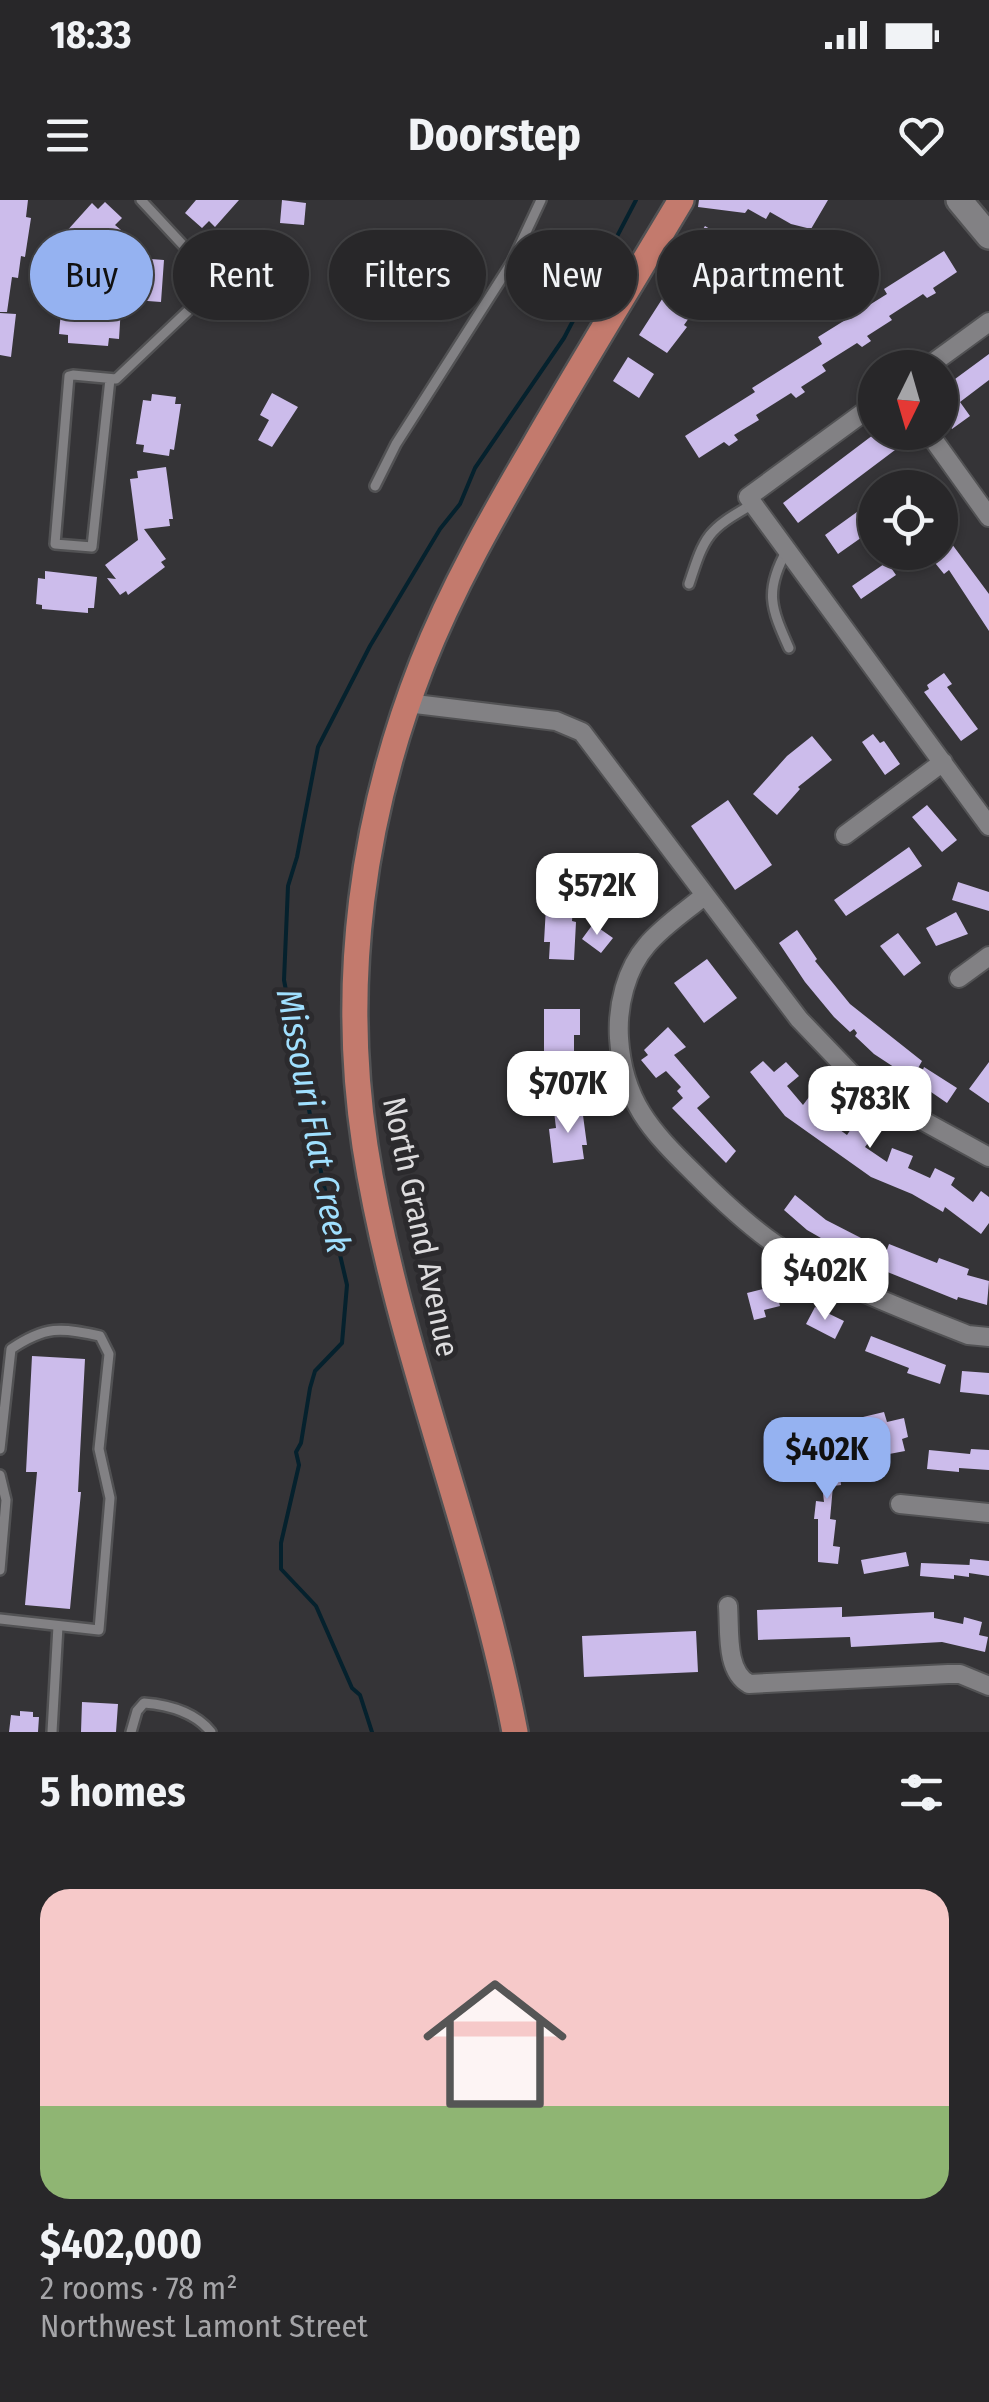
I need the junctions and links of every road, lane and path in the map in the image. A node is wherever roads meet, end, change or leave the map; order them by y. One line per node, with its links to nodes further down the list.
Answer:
1 (141, 200): 8 (lane)
2 (541, 200): 11 (lane)
3 (681, 200): 17 (main road, North Grand Avenue)
4 (959, 200): 5 (street)
5 (989, 236)
6 (989, 322): 7 (street)
7 (951, 350)
8 (110, 379): 8 (lane)
9 (858, 417): 12 (street)
10 (941, 450): 13 (street)
11 (375, 486)
12 (751, 501): 14 (street); 15 (lane)
13 (989, 517)
14 (787, 550): 16 (lane); 18 (street)
15 (688, 584)
16 (789, 648)
17 (407, 703): 21 (street); 38 (main road, North Grand Avenue)
18 (942, 762): 19 (street); 20 (street)
19 (989, 826)
20 (845, 835)
21 (705, 894): 24 (street); 25 (street)
22 (989, 956): 23 (street)
23 (959, 978)
24 (989, 1158)
25 (989, 1337)
26 (0, 1449): 33 (lane)
27 (0, 1476): 30 (lane)
28 (900, 1504): 29 (street)
29 (989, 1514)
30 (0, 1570)
31 (728, 1606): 34 (street)
32 (0, 1619): 33 (lane)
33 (58, 1626): 35 (lane)
34 (989, 1686)
35 (52, 1732)
36 (130, 1732): 37 (lane)
37 (211, 1732)
38 (515, 1732)

